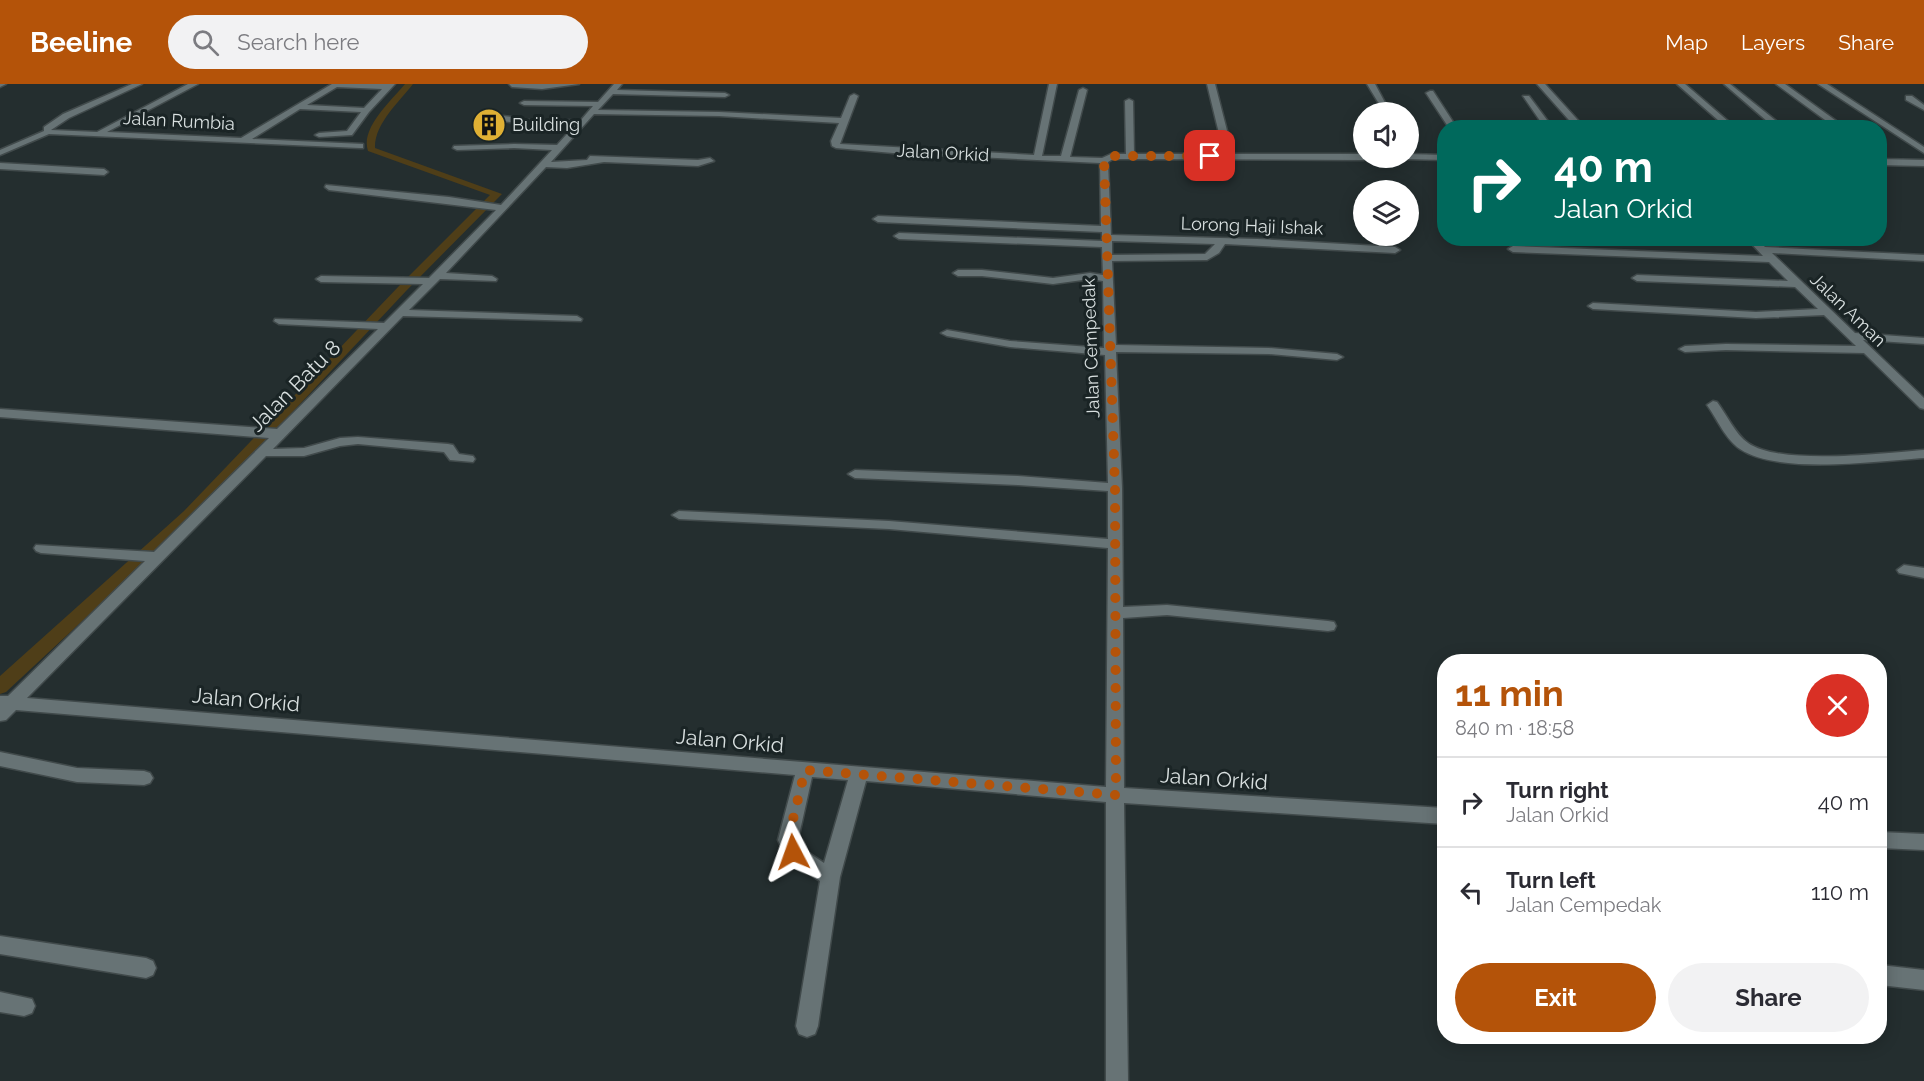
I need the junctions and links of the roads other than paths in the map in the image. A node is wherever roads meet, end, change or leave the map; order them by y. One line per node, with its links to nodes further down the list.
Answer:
1 (138, 84): 39 (street)
2 (194, 84): 41 (street)
3 (337, 84): 12 (street); 25 (street)
4 (575, 84): 13 (street)
5 (1053, 84): 51 (street)
6 (1212, 84): 54 (street)
7 (1371, 84): 23 (street)
8 (1541, 84): 32 (street)
9 (1681, 84): 33 (street)
10 (1780, 84): 35 (street)
11 (1822, 84): 36 (street)
12 (390, 85): 27 (street)
13 (512, 85)
14 (1727, 85): 34 (street)
15 (614, 88): 18 (street); 28 (street, Jalan Batu 8)
16 (1083, 90): 58 (street)
17 (1430, 93): 30 (street)
18 (725, 95)
19 (854, 96): 37 (street, Jalan Orkid)
20 (1526, 98): 31 (street)
21 (1909, 98): 26 (street)
22 (1129, 101): 53 (street)
23 (1381, 102)
24 (524, 103): 28 (street)
25 (300, 107): 27 (street); 40 (street)
26 (1924, 108)
27 (366, 110): 40 (street)
28 (592, 112): 29 (street); 37 (street); 52 (street, Jalan Batu 8)
29 (491, 119)
30 (1448, 120)
31 (1544, 120)
32 (1574, 120)
33 (1723, 120)
34 (1771, 120)
35 (1831, 120)
36 (1877, 120)
37 (845, 121): 51 (street, Jalan Orkid)
38 (1887, 127): 48 (street)
39 (48, 132): 41 (street, Jalan Rumbia); 49 (street, Jalan Rumbia)
40 (256, 132): 42 (street)
41 (98, 134): 42 (street, Jalan Rumbia)
42 (244, 140): 44 (street, Jalan Rumbia)
43 (996, 146): 45 (street)
44 (360, 147)
45 (1018, 147)
46 (1029, 147): 51 (street)
47 (456, 148): 52 (street)
48 (1924, 151)
49 (0, 153)
50 (668, 153): 62 (street)
51 (1039, 153): 58 (street, Jalan Orkid)
52 (551, 156): 59 (street); 70 (street, Jalan Batu 8)
53 (1130, 156): 54 (street); 60 (street)
54 (1229, 156): 55 (street)
55 (1353, 157)
56 (1419, 157): 57 (street)
57 (1437, 158)
58 (1065, 159): 60 (street, Jalan Orkid)
59 (590, 160): 62 (street); 64 (street)
60 (1104, 160): 73 (street, Jalan Cempedak)
61 (1887, 160): 65 (street)
62 (661, 161): 63 (street)
63 (711, 161)
64 (627, 162)
65 (1890, 162): 66 (street)
66 (1924, 163)
67 (0, 166): 68 (street)
68 (104, 172)
69 (329, 187): 70 (street)
70 (497, 207): 84 (street, Jalan Batu 8)
71 (878, 219): 73 (street)
72 (899, 236): 73 (street)
73 (1107, 237): 74 (street, Lorong Haji Ishak); 79 (street, Jalan Cempedak)
74 (1222, 241): 77 (street, Lorong Haji Ishak); 79 (street)
75 (1754, 246): 78 (street, Jalan Aman)
76 (1514, 249): 78 (street)
77 (1395, 250)
78 (1762, 256): 80 (street); 87 (street, Jalan Aman)
79 (1108, 258): 86 (street, Jalan Cempedak)
80 (1924, 258)
81 (958, 273): 86 (street)
82 (1636, 278): 87 (street)
83 (321, 279): 84 (street)
84 (430, 279): 85 (street); 90 (street, Jalan Batu 8)
85 (492, 279)
86 (1109, 279): 98 (street, Jalan Cempedak)
87 (1793, 284): 89 (street, Jalan Aman)
88 (1593, 306): 89 (street)
89 (1826, 312): 95 (street, Jalan Aman)
90 (400, 313): 91 (street); 93 (street, Jalan Batu 8)
91 (577, 319)
92 (279, 321): 93 (street)
93 (387, 326): 104 (street, Jalan Batu 8)
94 (947, 333): 98 (street)
95 (1850, 336): 96 (street); 99 (street, Jalan Aman)
96 (1924, 341)
97 (1685, 349): 99 (street)
98 (1110, 350): 100 (street); 109 (street, Jalan Cempedak)
99 (1864, 350): 101 (street, Jalan Aman)
100 (1337, 357)
101 (1921, 400)
102 (1713, 405): 106 (street)
103 (0, 413): 104 (street)
104 (274, 434): 105 (street, Jalan Batu 8)
105 (262, 452): 107 (street); 113 (street, Jalan Batu 8)
106 (1924, 454)
107 (468, 459)
108 (855, 474): 109 (street)
109 (1115, 488): 111 (street, Jalan Cempedak)
110 (679, 515): 111 (street)
111 (1116, 544): 116 (street, Jalan Cempedak)
112 (41, 548): 113 (street)
113 (152, 556): 118 (street, Jalan Batu 8)
114 (1904, 570): 115 (street)
115 (1924, 573)
116 (1116, 614): 117 (street); 123 (street, Jalan Cempedak)
117 (1328, 626)
118 (4, 707): 120 (street, Jalan Orkid)
119 (0, 759): 122 (street)
120 (805, 770): 121 (street, Jalan Orkid); 127 (street)
121 (858, 774): 123 (street, Jalan Orkid); 127 (street)
122 (144, 778)
123 (1116, 795): 124 (street, Jalan Orkid); 135 (street, Jalan Cempedak)
124 (1437, 816)
125 (1887, 840): 126 (street)
126 (1924, 842)
127 (830, 877): 134 (street)
128 (0, 945): 129 (street)
129 (146, 968)
130 (1887, 976): 131 (street)
131 (1924, 980)
132 (0, 1002): 133 (street)
133 (24, 1006)
134 (807, 1026)
135 (1117, 1081)

